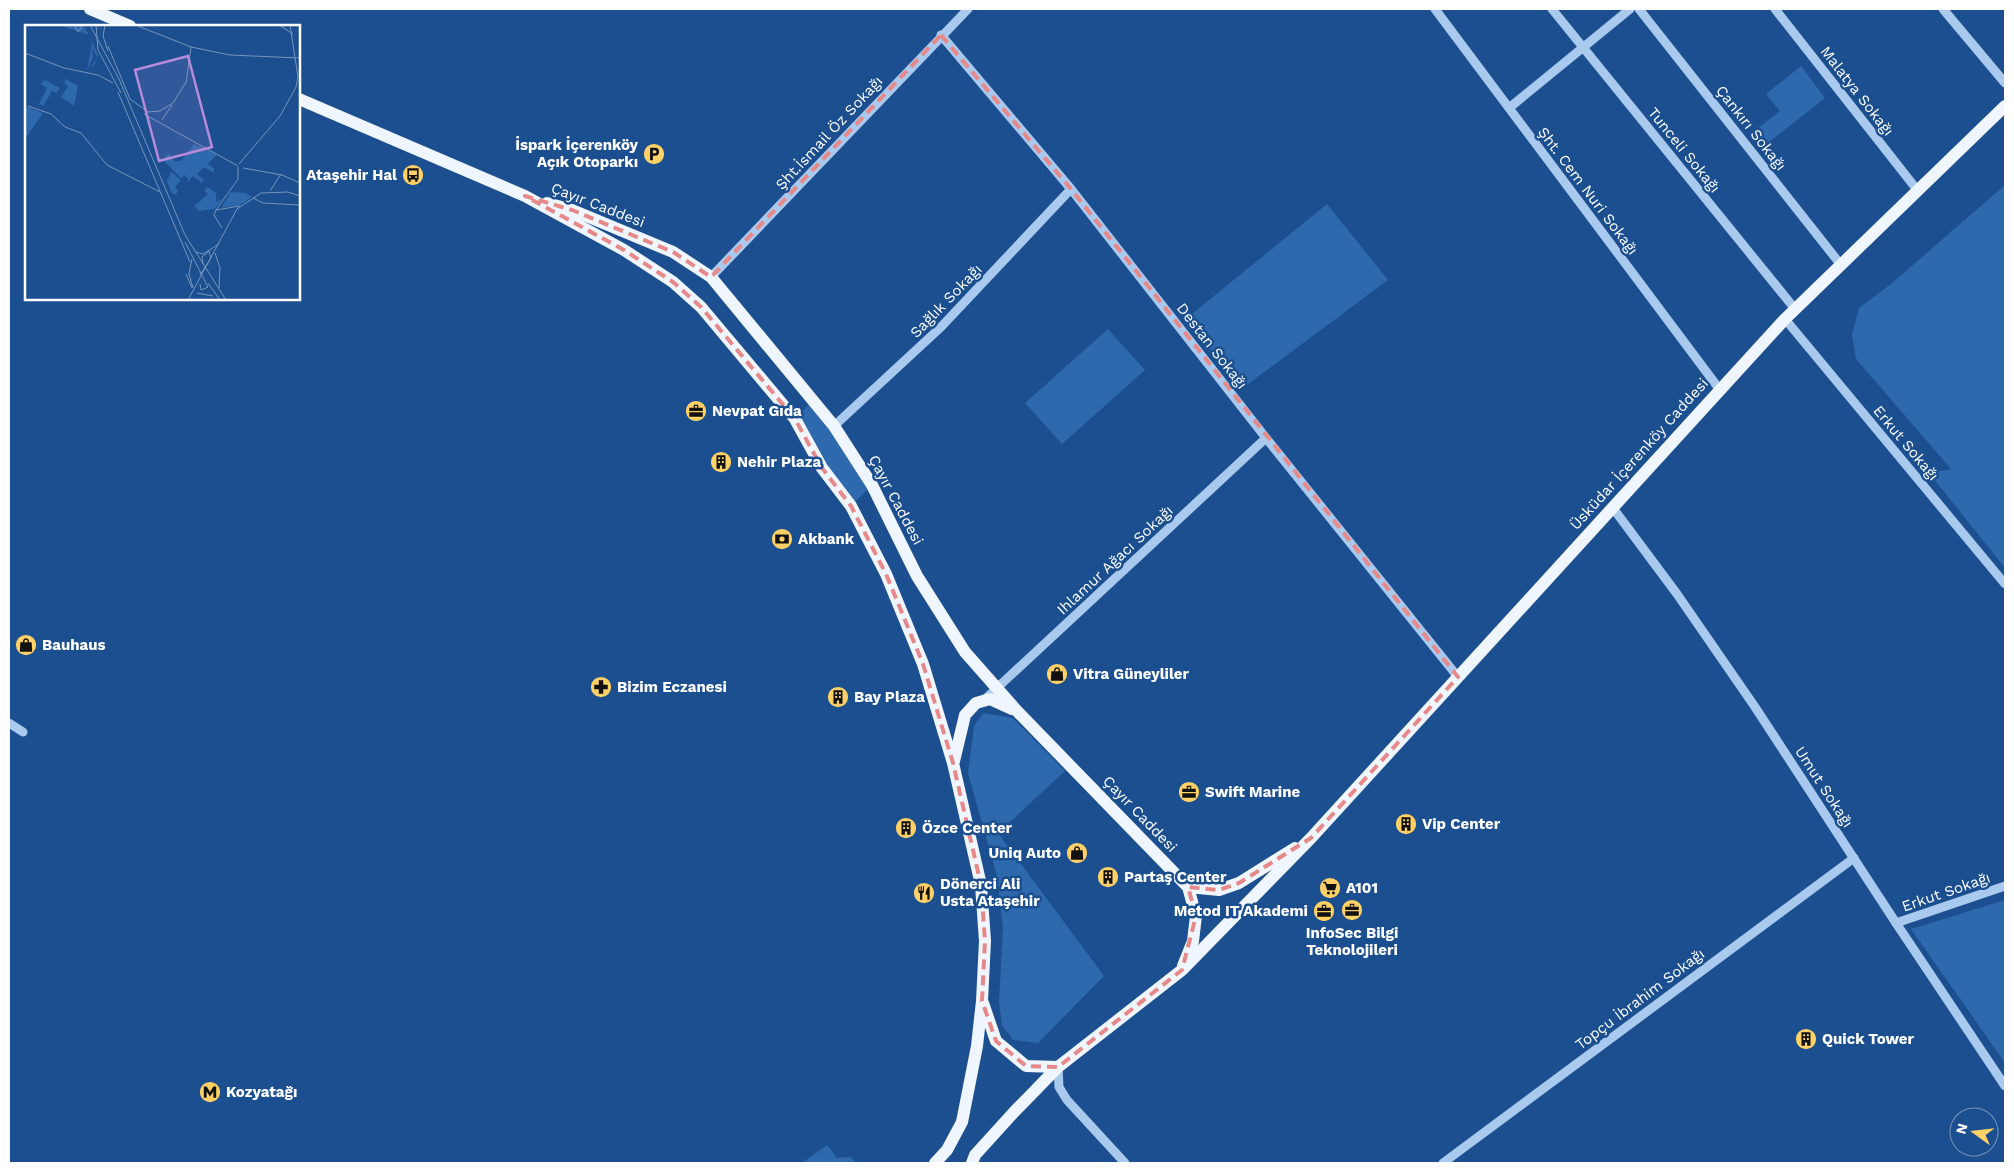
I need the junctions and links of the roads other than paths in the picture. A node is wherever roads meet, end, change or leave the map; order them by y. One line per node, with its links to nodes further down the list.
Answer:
1 (90, 9): 9 (main road)
2 (968, 9): 10 (street, Şht.İsmail Öz Sokağı)
3 (1435, 9): 15 (street, Şht. Cem Nuri Sokağı)
4 (1552, 9): 11 (street, Tunceli Sokağı)
5 (1630, 9): 11 (street)
6 (1639, 9): 19 (street, Çankırı Sokağı)
7 (1775, 9): 17 (street, Malatya Sokağı)
8 (1943, 9): 12 (street)
9 (128, 25)
10 (941, 35): 16 (street, Destan Sokağı); 20 (street, Şht.İsmail Öz Sokağı)
11 (1583, 47): 15 (street); 21 (street, Tunceli Sokağı)
12 (2005, 83)
13 (300, 99): 18 (main road, Çayır Caddesi)
14 (2005, 106): 17 (main road, Üsküdar İçerenköy Caddesi)
15 (1509, 108): 23 (street, Şht. Cem Nuri Sokağı)
16 (1071, 189): 24 (street, Sağlık Sokağı); 25 (street, Destan Sokağı)
17 (1918, 191): 19 (main road, Üsküdar İçerenköy Caddesi)
18 (525, 196): 20 (main road, Çayır Caddesi); 34 (main road, Çayır Caddesi)
19 (1841, 265): 21 (main road, Üsküdar İçerenköy Caddesi)
20 (711, 277): 24 (main road, Çayır Caddesi)
21 (1795, 309): 22 (main road, Üsküdar İçerenköy Caddesi)
22 (1785, 319): 23 (main road, Üsküdar İçerenköy Caddesi); 27 (street, Erkut Sokağı)
23 (1720, 390): 26 (main road, Üsküdar İçerenköy Caddesi)
24 (834, 426): 29 (main road, Çayır Caddesi)
25 (1266, 438): 28 (street, Destan Sokağı); 29 (street, Ihlamur Ağacı Sokağı)
26 (1613, 508): 28 (main road, Üsküdar İçerenköy Caddesi); 36 (street, Umut Sokağı)
27 (2005, 584)
28 (1458, 677): 35 (main road, Üsküdar İçerenköy Caddesi)
29 (997, 689): 30 (street, Ihlamur Ağacı Sokağı); 31 (main road, Çayır Caddesi)
30 (982, 702): 31 (main road); 34 (main road)
31 (1017, 711): 38 (main road, Çayır Caddesi)
32 (9, 723): 33 (street)
33 (23, 732)
34 (953, 763): 41 (main road, Çayır Caddesi)
35 (1312, 838): 38 (main road, Üsküdar İçerenköy Caddesi); 40 (main road, Üsküdar İçerenköy Caddesi)
36 (1854, 858): 39 (street, Umut Sokağı); 47 (street, Topçu İbrahim Sokağı)
37 (2005, 886): 39 (street, Erkut Sokağı)
38 (1188, 887): 40 (main road)
39 (1896, 923): 43 (street, Umut Sokağı)
40 (1182, 970): 42 (main road, Üsküdar İçerenköy Caddesi)
41 (982, 1001): 42 (main road); 44 (main road, Çayır Caddesi)
42 (1058, 1067): 45 (main road, Üsküdar İçerenköy Caddesi); 46 (street)
43 (2005, 1086)
44 (935, 1163)
45 (972, 1163)
46 (1125, 1163)
47 (1443, 1163)

